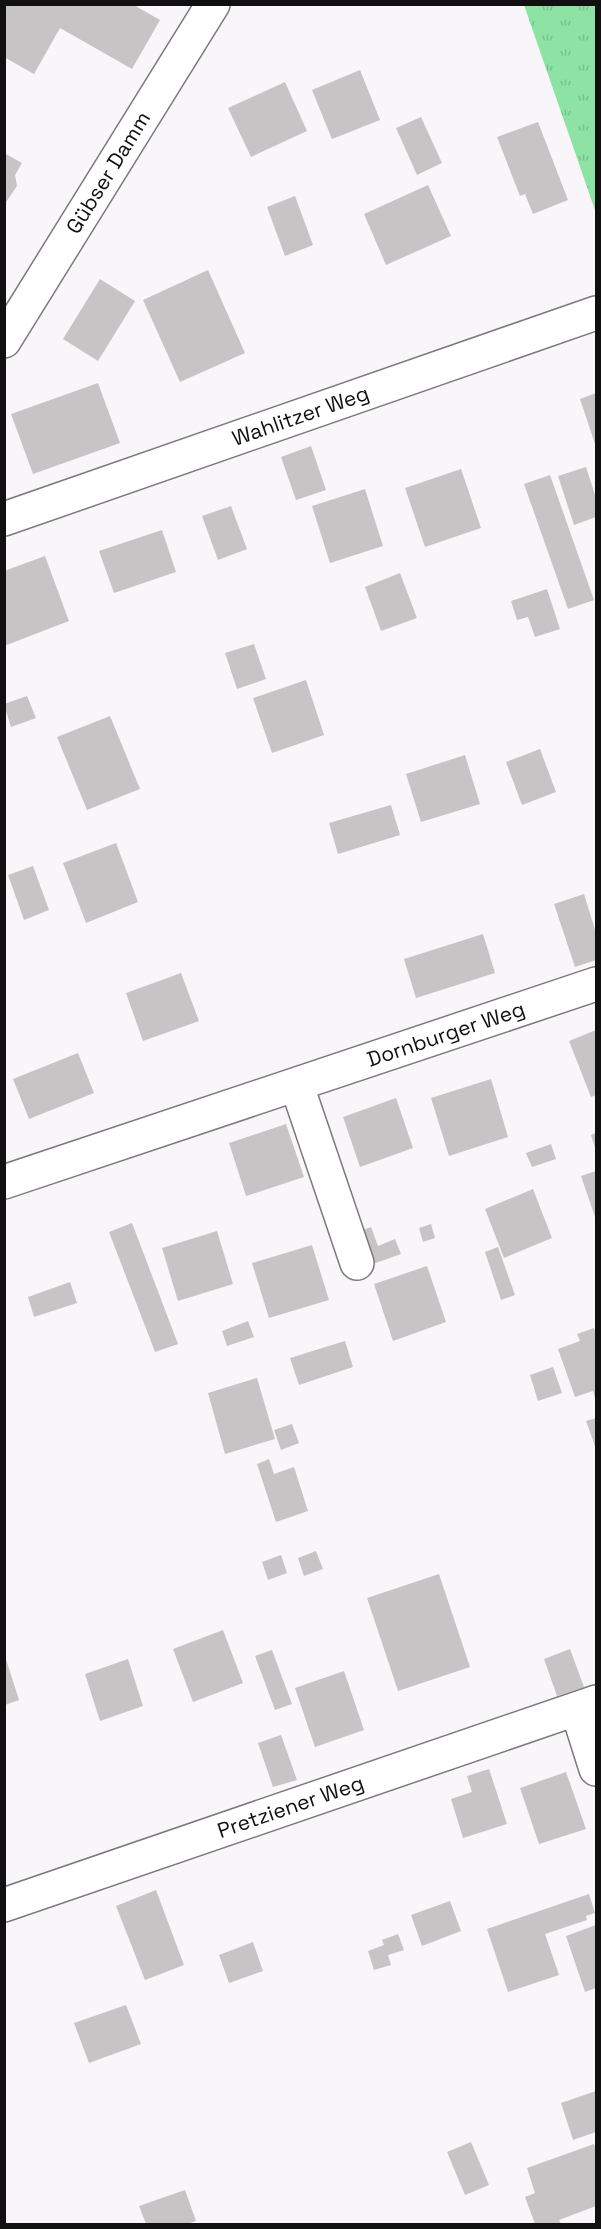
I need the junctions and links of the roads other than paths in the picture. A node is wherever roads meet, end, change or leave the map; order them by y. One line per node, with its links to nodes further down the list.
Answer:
1 (213, 4): 3 (street, Gübser Damm)
2 (597, 313): 4 (street, Wahlitzer Weg)
3 (4, 341)
4 (4, 519)
5 (597, 984): 6 (street, Dornburger Weg)
6 (297, 1086): 7 (street, Dornburger Weg); 8 (street)
7 (4, 1182)
8 (357, 1263)
9 (587, 1706): 10 (street, Pretziener Weg); 11 (street, Pretziener Weg)
10 (597, 1769)
11 (4, 1905)

